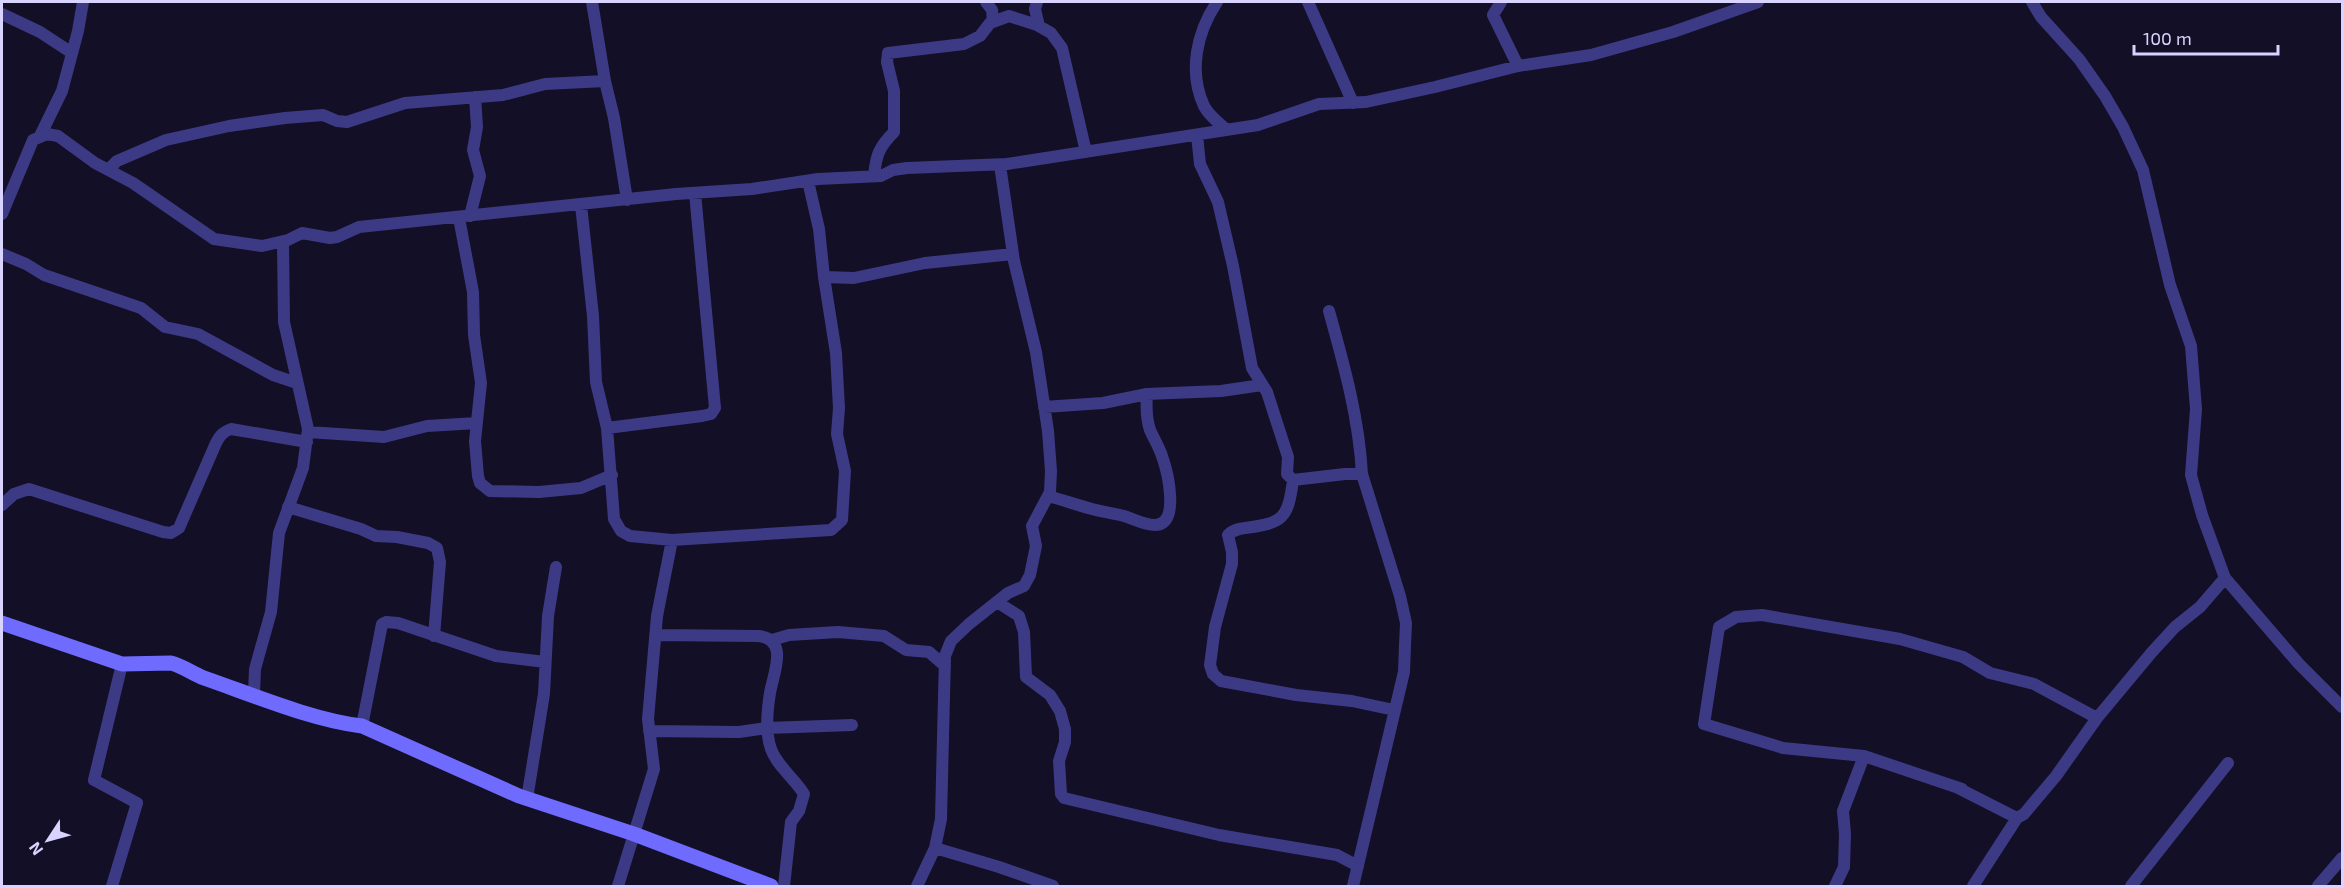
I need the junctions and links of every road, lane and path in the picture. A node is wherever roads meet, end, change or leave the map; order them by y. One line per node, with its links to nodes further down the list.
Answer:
1 (83, 2): 13 (street)
2 (592, 2): 15 (street)
3 (986, 2): 11 (street)
4 (1037, 2): 12 (street)
5 (1217, 2): 18 (street)
6 (1308, 2): 17 (street)
7 (1501, 2): 14 (street)
8 (1758, 2): 14 (street)
9 (2032, 2): 51 (street)
10 (2, 14): 13 (street)
11 (993, 21): 12 (street); 24 (street)
12 (1039, 26): 21 (street)
13 (72, 53): 20 (street)
14 (1518, 66): 17 (street)
15 (605, 81): 16 (street); 27 (street)
16 (475, 97): 23 (street); 30 (street)
17 (1353, 103): 18 (street)
18 (1227, 130): 19 (street)
19 (1197, 135): 21 (street); 37 (street)
20 (40, 136): 23 (street); 29 (street)
21 (1086, 152): 22 (street)
22 (1000, 165): 24 (street); 33 (street)
23 (108, 170): 31 (street)
24 (874, 176): 25 (street)
25 (808, 181): 26 (street); 34 (street)
26 (695, 193): 27 (street); 41 (street)
27 (627, 200): 28 (street)
28 (581, 205): 30 (street); 41 (street)
29 (2, 214)
30 (464, 217): 31 (street); 40 (street)
31 (283, 242): 36 (street)
32 (2, 254): 36 (street)
33 (1013, 254): 34 (street); 39 (street)
34 (824, 278): 49 (street)
35 (1329, 311): 43 (street)
36 (297, 383): 42 (street)
37 (1262, 385): 38 (street); 45 (street)
38 (1147, 394): 39 (street); 46 (street)
39 (1044, 407): 46 (street)
40 (477, 423): 42 (street); 44 (street)
41 (607, 428): 44 (street)
42 (308, 437): 47 (street); 48 (street)
43 (1362, 474): 45 (street); 62 (street)
44 (612, 475): 49 (street)
45 (1293, 480): 62 (street)
46 (1048, 496): 52 (street)
47 (2, 505)
48 (288, 507): 55 (street); 60 (street)
49 (672, 540): 54 (street)
50 (556, 567): 57 (street)
51 (2225, 578): 61 (street); 63 (street)
52 (997, 602): 59 (street); 75 (street)
53 (2, 623): 58 (street)
54 (656, 635): 56 (street); 67 (street)
55 (434, 636): 57 (street); 65 (street)
56 (772, 640): 59 (street); 66 (street)
57 (545, 662): 70 (street)
58 (122, 664): 60 (street); 77 (street)
59 (945, 666): 73 (street)
60 (254, 694): 65 (street)
61 (2343, 707)
62 (1394, 710): 75 (street)
63 (2097, 718): 68 (street); 71 (street)
64 (852, 725): 66 (street)
65 (362, 726): 70 (street)
66 (767, 728): 67 (street); 80 (street)
67 (650, 730): 72 (street)
68 (1864, 756): 71 (street); 84 (street)
69 (2229, 763): 85 (street)
70 (527, 799): 72 (street)
71 (2017, 818): 76 (street)
72 (634, 834): 78 (street); 79 (street)
73 (935, 848): 81 (street); 82 (street)
74 (2343, 858): 86 (street)
75 (1358, 866): 83 (street)
76 (1977, 885)
77 (112, 886)
78 (618, 886)
79 (771, 886)
80 (784, 886)
81 (917, 886)
82 (1053, 886)
83 (1353, 886)
84 (1835, 886)
85 (2131, 886)
86 (2318, 886)

